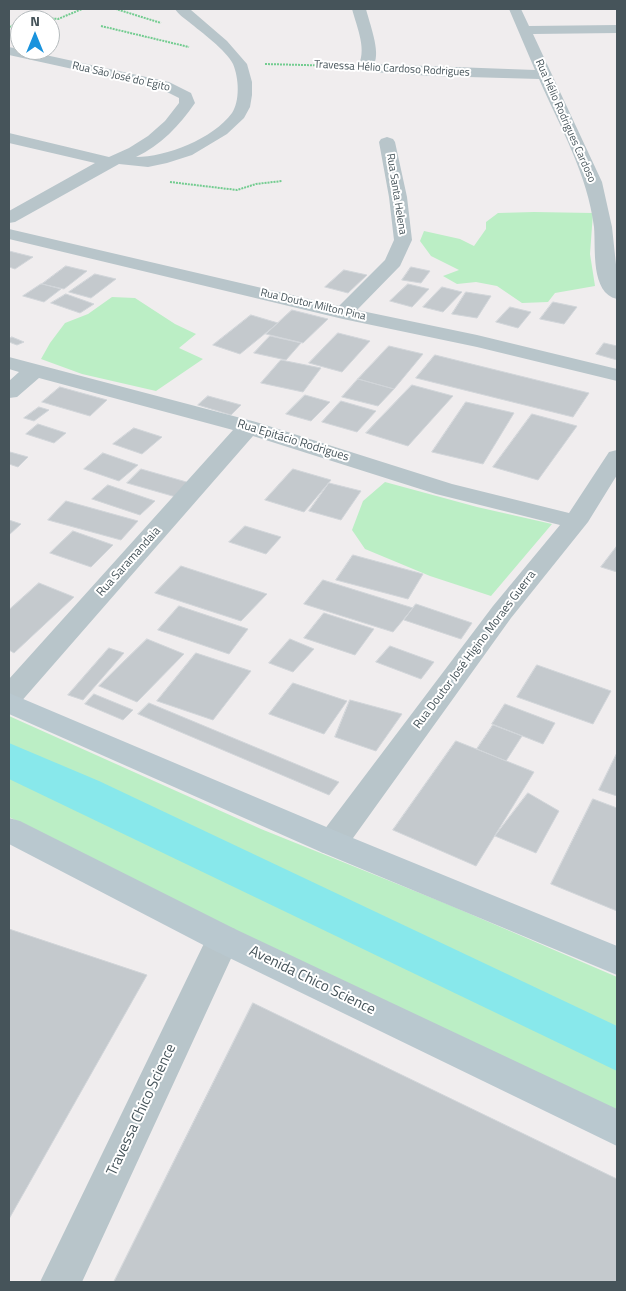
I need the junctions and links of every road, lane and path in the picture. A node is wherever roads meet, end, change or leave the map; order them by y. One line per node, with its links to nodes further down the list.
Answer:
1 (49, 9): 2 (path)
2 (83, 9): 6 (path); 7 (path)
3 (181, 9): 12 (street)
4 (359, 9): 13 (street)
5 (515, 9): 10 (street, Rua Hélio Rodrigues Cardoso)
6 (60, 18)
7 (161, 23)
8 (101, 26): 12 (path, Travessa Hélio Cardoso Rodrigues)
9 (617, 29): 10 (street)
10 (526, 30): 14 (street, Rua Hélio Rodrigues Cardoso)
11 (9, 52): 17 (street, Rua São José do Egito)
12 (238, 61): 13 (path, Travessa Hélio Cardoso Rodrigues); 17 (street)
13 (364, 68): 14 (street, Travessa Hélio Cardoso Rodrigues)
14 (544, 75): 23 (street, Rua Hélio Rodrigues Cardoso)
15 (9, 138): 17 (street)
16 (387, 142): 24 (street, Rua Santa Helena)
17 (113, 161): 20 (street)
18 (282, 181): 19 (path)
19 (170, 182)
20 (17, 208): 21 (street)
21 (9, 218)
22 (9, 234): 24 (street, Rua Doutor Milton Pina)
23 (617, 293)
24 (343, 313): 27 (street, Rua Doutor Milton Pina)
25 (9, 363): 26 (street, Rua Epitácio Rodrigues)
26 (35, 370): 28 (street); 29 (street, Rua Epitácio Rodrigues)
27 (617, 375)
28 (9, 392)
29 (248, 427): 31 (street, Rua Epitácio Rodrigues); 32 (street, Rua Saramandaia)
30 (617, 457): 31 (street, Rua Doutor José Higino Moraes Guerra)
31 (576, 522): 35 (street, Rua Doutor José Higino Moraes Guerra)
32 (9, 697)
33 (9, 702): 35 (main road)
34 (9, 830): 36 (main road, Avenida Chico Science)
35 (332, 843): 37 (main road)
36 (222, 939): 38 (main road, Avenida Chico Science); 39 (street, Travessa Chico Science)
37 (617, 961)
38 (617, 1128)
39 (61, 1282)

